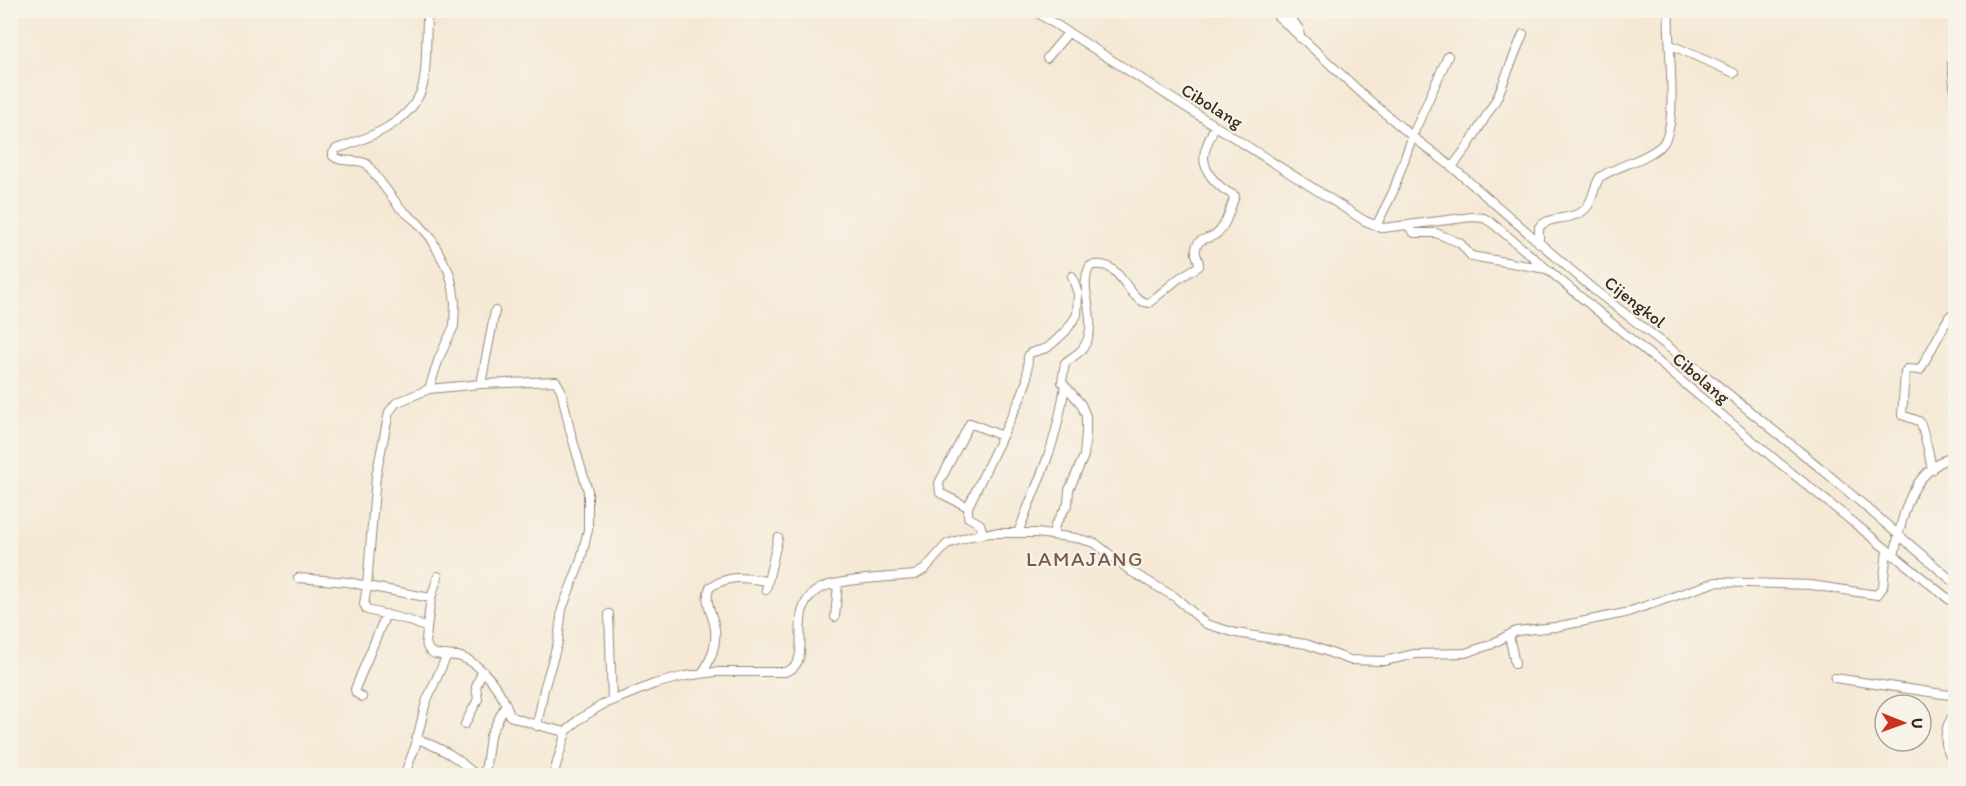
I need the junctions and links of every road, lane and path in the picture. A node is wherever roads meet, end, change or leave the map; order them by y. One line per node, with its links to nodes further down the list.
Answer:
1 (428, 10): 27 (street)
2 (1033, 10): 6 (street, Cibolang)
3 (1271, 10): 8 (street, Cijengkol)
4 (1289, 10): 8 (street, Cijengkol)
5 (1669, 10): 9 (street)
6 (1068, 33): 11 (street); 15 (street, Cibolang)
7 (1523, 34): 17 (street)
8 (1300, 39): 16 (street, Cijengkol)
9 (1671, 45): 13 (street); 20 (street)
10 (1448, 56): 16 (street)
11 (1047, 58)
12 (1952, 64): 14 (street)
13 (1734, 73)
14 (1956, 104)
15 (1215, 125): 18 (street, Cibolang); 26 (street)
16 (1413, 138): 17 (street, Cijengkol); 18 (street)
17 (1452, 167): 20 (street, Cijengkol)
18 (1376, 226): 19 (street, Cibolang)
19 (1408, 226): 21 (street); 21 (street, Cibolang)
20 (1539, 243): 35 (street, Cijengkol)
21 (1549, 270): 37 (street, Cibolang)
22 (1072, 276): 28 (street)
23 (1956, 310): 30 (street)
24 (495, 311): 25 (street)
25 (481, 384): 27 (street); 62 (street)
26 (1065, 386): 32 (street); 34 (street)
27 (429, 389): 43 (street)
28 (1002, 436): 31 (street); 31 (street)
29 (1956, 453): 30 (street)
30 (1932, 470): 35 (street)
31 (968, 507): 33 (street)
32 (1018, 533): 33 (street); 34 (street)
33 (983, 534): 41 (street)
34 (1053, 535): 50 (street)
35 (1899, 536): 38 (street); 42 (street, Cijengkol)
36 (778, 538): 54 (street)
37 (1887, 550): 38 (street, Cibolang); 50 (street)
38 (1894, 556): 45 (street, Cibolang)
39 (438, 576): 44 (street)
40 (298, 578): 43 (street)
41 (841, 583): 48 (street); 54 (street)
42 (1956, 584)
43 (367, 586): 44 (street); 46 (street)
44 (431, 598): 49 (street)
45 (1956, 605)
46 (386, 614): 49 (street); 57 (street)
47 (609, 614): 58 (street)
48 (835, 617)
49 (428, 628): 51 (street)
50 (1509, 635): 52 (street)
51 (447, 655): 53 (street); 64 (street)
52 (1515, 664)
53 (482, 671): 59 (street); 61 (street)
54 (702, 674): 58 (street)
55 (1834, 678): 56 (street)
56 (1956, 696)
57 (362, 697)
58 (612, 701): 63 (street)
59 (506, 704): 62 (street); 67 (street)
60 (1956, 712): 65 (street)
61 (465, 724)
62 (537, 726): 63 (street)
63 (566, 732): 68 (street)
64 (416, 738): 66 (street); 67 (street)
65 (1956, 764)
66 (404, 776)
67 (482, 776)
68 (553, 776)

